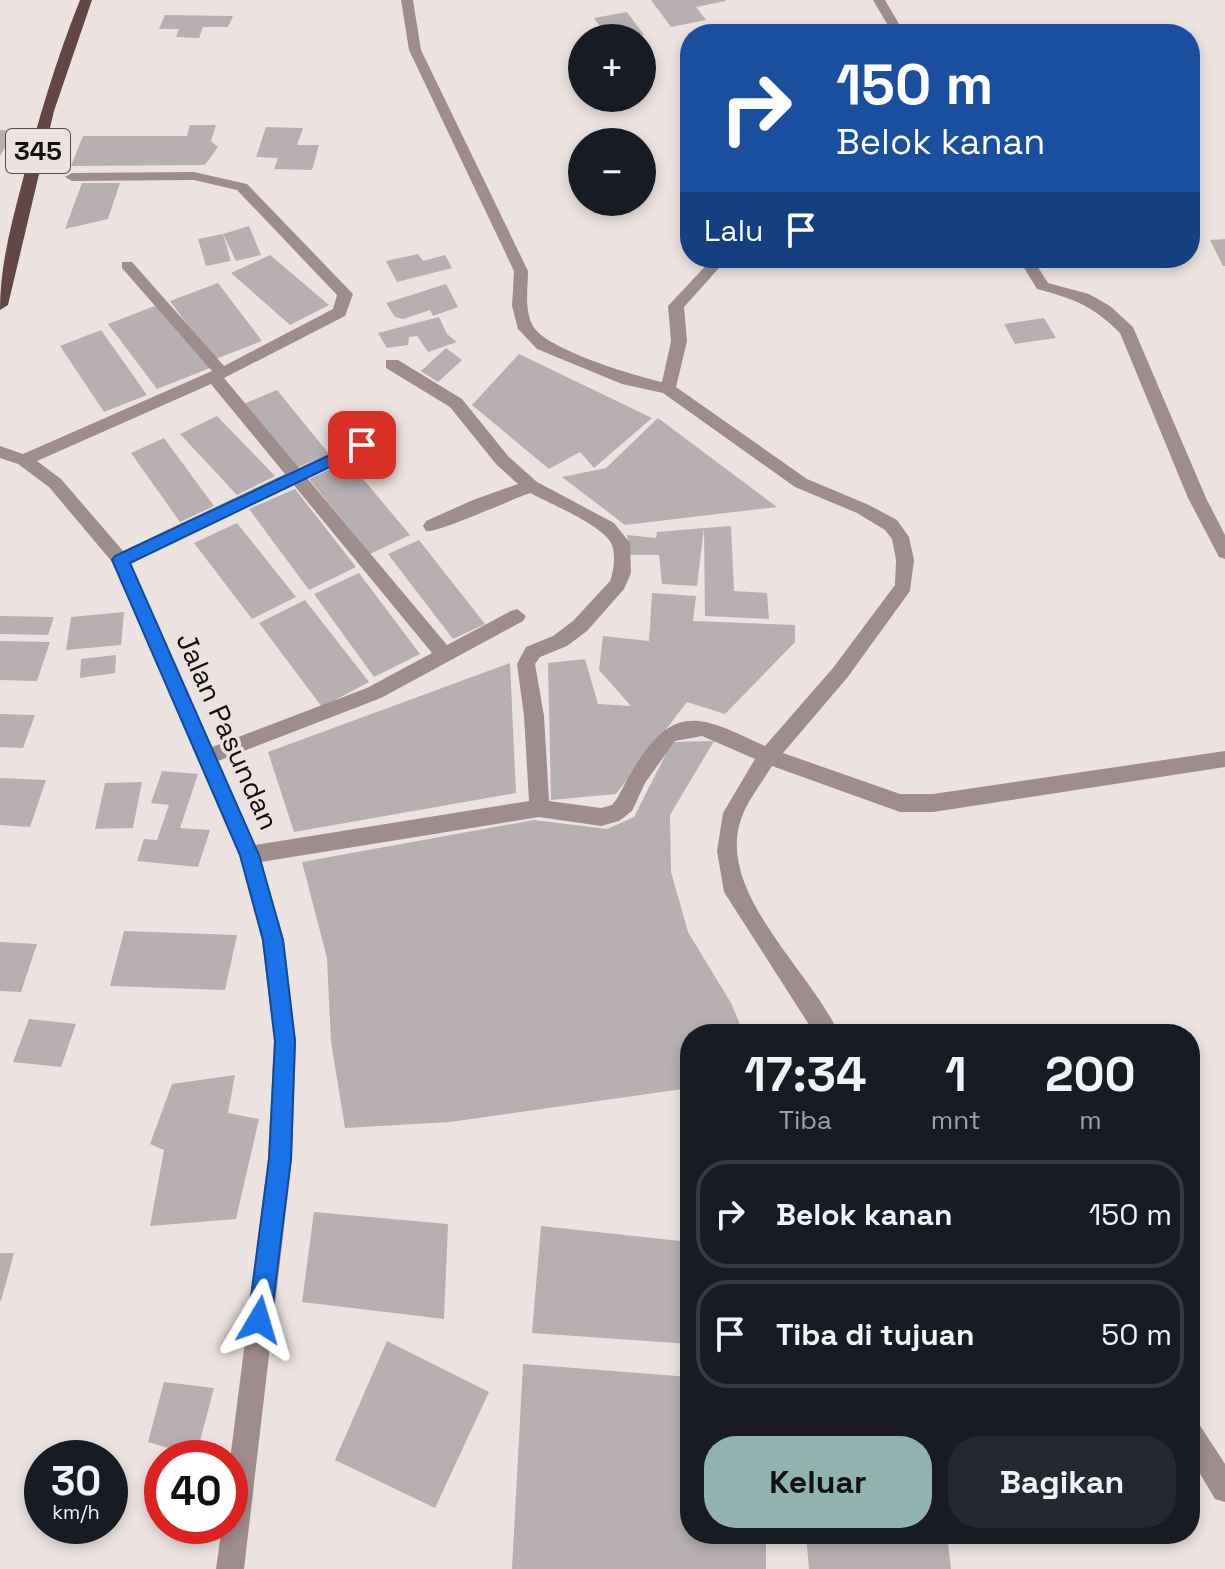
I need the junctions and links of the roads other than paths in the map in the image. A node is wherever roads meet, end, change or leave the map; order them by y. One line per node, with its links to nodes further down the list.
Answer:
1 (86, 0): 9 (main road, 345)
2 (407, 0): 12 (street)
3 (879, 0): 4 (street)
4 (893, 24)
5 (72, 177): 11 (street)
6 (127, 265): 11 (street)
7 (712, 268): 12 (street)
8 (1031, 268): 19 (street)
9 (0, 305)
10 (392, 364): 17 (street)
11 (218, 375): 15 (street); 16 (street)
12 (668, 389): 23 (street)
13 (384, 434): 16 (street)
14 (0, 452): 15 (street, Jalan Pasundan)
15 (24, 460): 20 (street, Jalan Pasundan)
16 (294, 477): 20 (street); 22 (street)
17 (531, 486): 18 (street); 26 (street)
18 (432, 526)
19 (1225, 552)
20 (120, 560): 24 (street, Jalan Pasundan)
21 (517, 616): 22 (street)
22 (444, 655): 24 (street)
23 (761, 753): 25 (street); 26 (street); 28 (street)
24 (207, 757): 27 (street, Jalan Pasundan)
25 (1225, 759)
26 (539, 808): 27 (street)
27 (249, 855): 31 (street, Jalan Pasundan)
28 (821, 1024)
29 (1200, 1449): 30 (street)
30 (1225, 1489)
31 (230, 1569)

